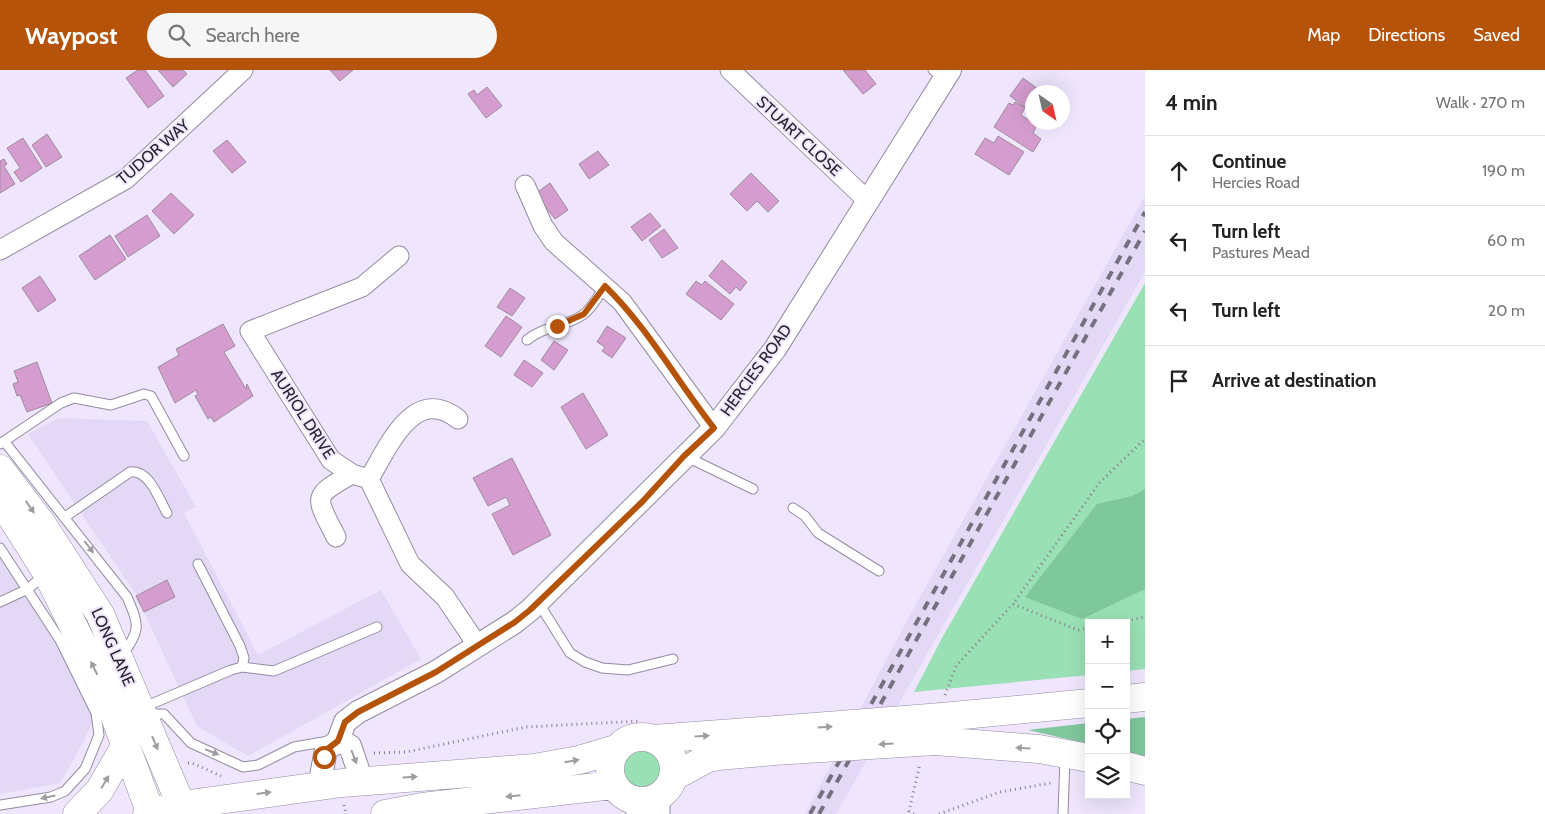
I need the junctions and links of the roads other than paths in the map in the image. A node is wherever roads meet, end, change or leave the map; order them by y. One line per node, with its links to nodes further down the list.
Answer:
1 (243, 70): 6 (street, TUDOR WAY)
2 (730, 70): 5 (street, STUART CLOSE)
3 (942, 74): 5 (street, HERCIES ROAD)
4 (525, 185): 8 (street)
5 (868, 201): 11 (street, HERCIES ROAD)
6 (0, 250)
7 (400, 256): 16 (street, AURIOL DRIVE)
8 (605, 286): 9 (lane); 11 (street)
9 (527, 340)
10 (458, 419): 16 (street)
11 (714, 428): 14 (street, HERCIES ROAD)
12 (2, 443): 13 (lane); 21 (lane)
13 (184, 456)
14 (684, 456): 17 (lane); 28 (street, HERCIES ROAD)
15 (0, 469): 32 (main road, LONG LANE, one-way to 32)
16 (360, 477): 22 (street); 30 (street)
17 (753, 489)
18 (0, 499): 26 (main road, LONG LANE)
19 (793, 508): 25 (lane)
20 (167, 513): 21 (lane)
21 (65, 517): 32 (lane, one-way to 32)
22 (336, 538)
23 (0, 548): 26 (lane)
24 (198, 564): 33 (lane)
25 (879, 571)
26 (37, 581): 27 (lane); 37 (main road, LONG LANE)
27 (0, 602)
28 (538, 602): 30 (street, HERCIES ROAD); 31 (lane)
29 (377, 627): 33 (lane)
30 (478, 646): 41 (street, HERCIES ROAD)
31 (673, 658)
32 (119, 660): 38 (main road, LONG LANE)
33 (242, 667): 38 (lane)
34 (1145, 697): 35 (main road)
35 (1130, 699)
36 (1085, 704): 39 (main road)
37 (104, 710): 43 (main road, LONG LANE); 52 (lane, one-way to 52)
38 (141, 711): 41 (lane, one-way to 41); 53 (main road, LONG LANE, one-way to 53)
39 (938, 729): 42 (main road, bridge); 45 (main road, one-way to 39)
40 (647, 730): 42 (main road, one-way to 42); 44 (main road); 50 (main road)
41 (338, 741): 48 (street, one-way to 48); 49 (street, HERCIES ROAD)
42 (775, 741): 50 (main road)
43 (126, 745): 54 (main road, one-way to 43); 55 (main road, LONG LANE)
44 (616, 749): 48 (main road, one-way to 44); 51 (main road)
45 (1077, 755): 57 (lane)
46 (1130, 767): 47 (main road)
47 (1145, 772)
48 (362, 781): 49 (main road)
49 (319, 786): 53 (main road, one-way to 49)
50 (664, 796): 51 (main road)
51 (627, 799): 56 (main road, one-way to 56)
52 (0, 805)
53 (183, 809): 55 (main road)
54 (78, 814)
55 (149, 814)
56 (385, 814)
57 (1063, 814)

